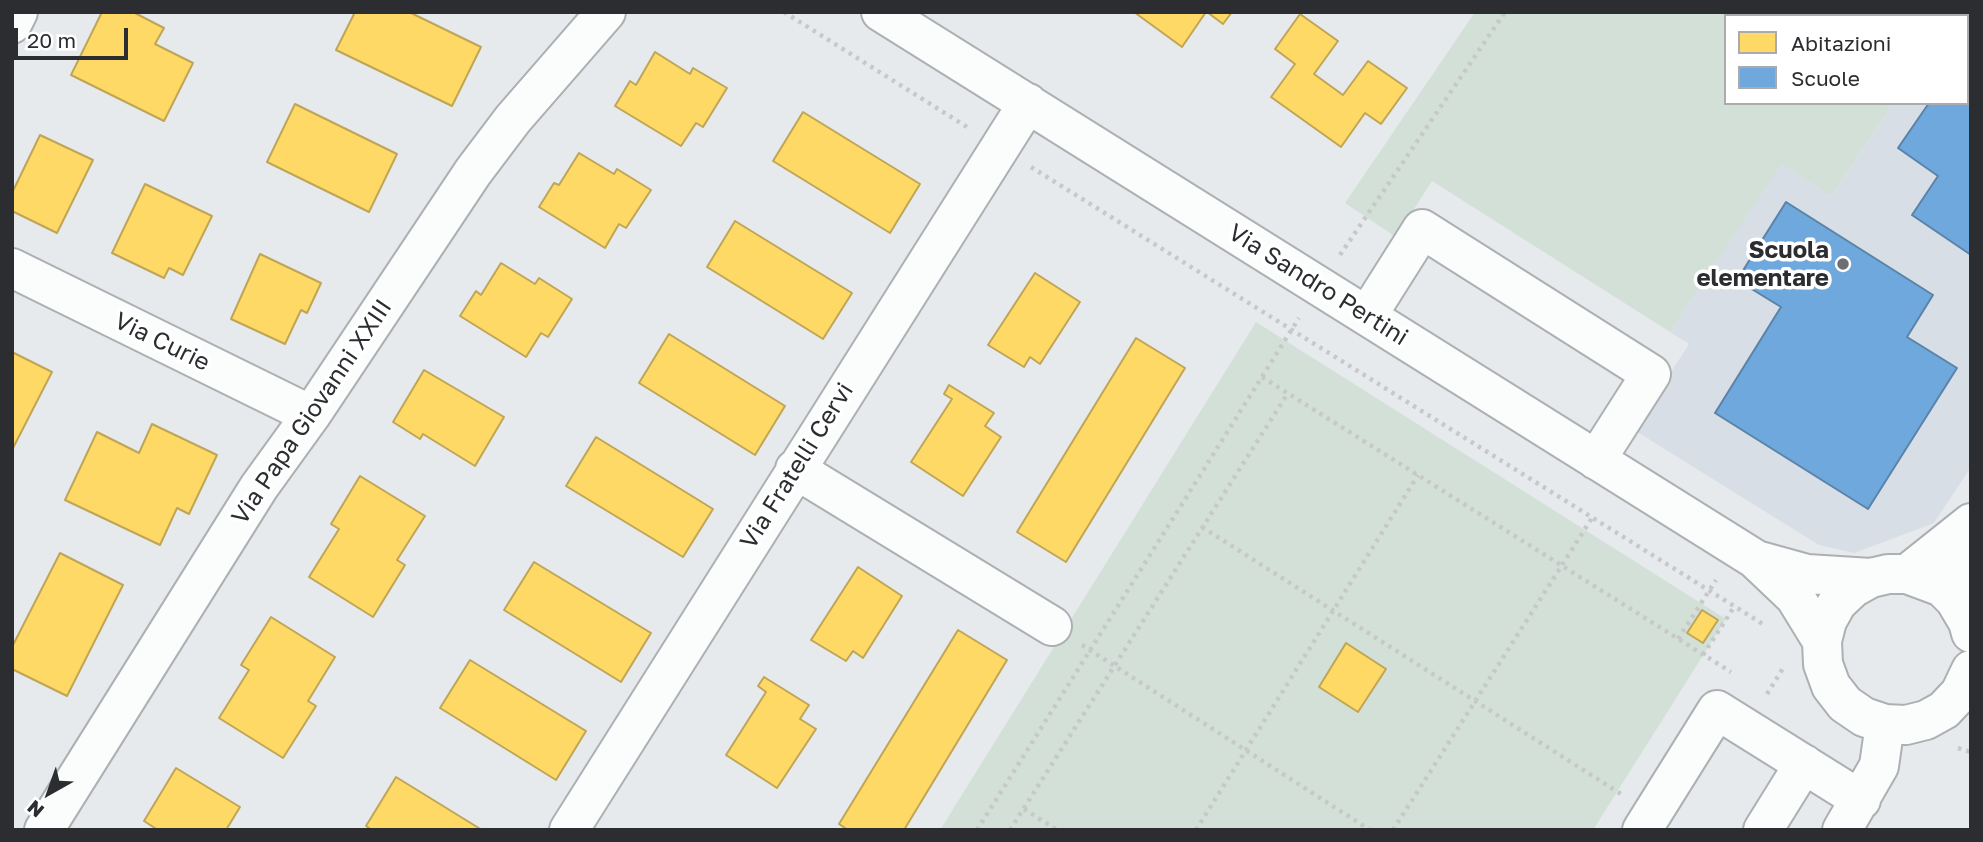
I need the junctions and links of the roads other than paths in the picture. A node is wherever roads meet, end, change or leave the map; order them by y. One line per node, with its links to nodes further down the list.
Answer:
1 (18, 12): 4 (street)
2 (606, 12): 8 (street, Via Papa Giovanni XXIII)
3 (881, 12): 5 (street, Via Sandro Pertini)
4 (12, 24)
5 (1028, 103): 7 (street, Via Sandro Pertini); 10 (street, Via Fratelli Cervi)
6 (12, 268): 8 (street, Via Curie)
7 (1367, 316): 9 (street, Via Sandro Pertini); 9 (street)
8 (311, 415): 24 (street, Via Papa Giovanni XXIII)
9 (1596, 460): 13 (street, Via Sandro Pertini)
10 (795, 469): 16 (street); 25 (street, Via Fratelli Cervi)
11 (1971, 523): 14 (street)
12 (1971, 545): 15 (street)
13 (1755, 559): 14 (street, Via Sandro Pertini); 17 (street, Via Sandro Pertini)
14 (1889, 576): 15 (street, Via Sandro Pertini); 17 (street)
15 (1963, 616)
16 (1052, 626)
17 (1822, 641): 20 (street)
18 (1971, 672): 19 (street)
19 (1957, 714): 20 (street)
20 (1885, 724): 22 (street)
21 (1804, 764): 22 (street); 23 (street); 26 (street)
22 (1852, 815)
23 (1647, 822)
24 (44, 830)
25 (569, 830)
26 (1763, 830)

